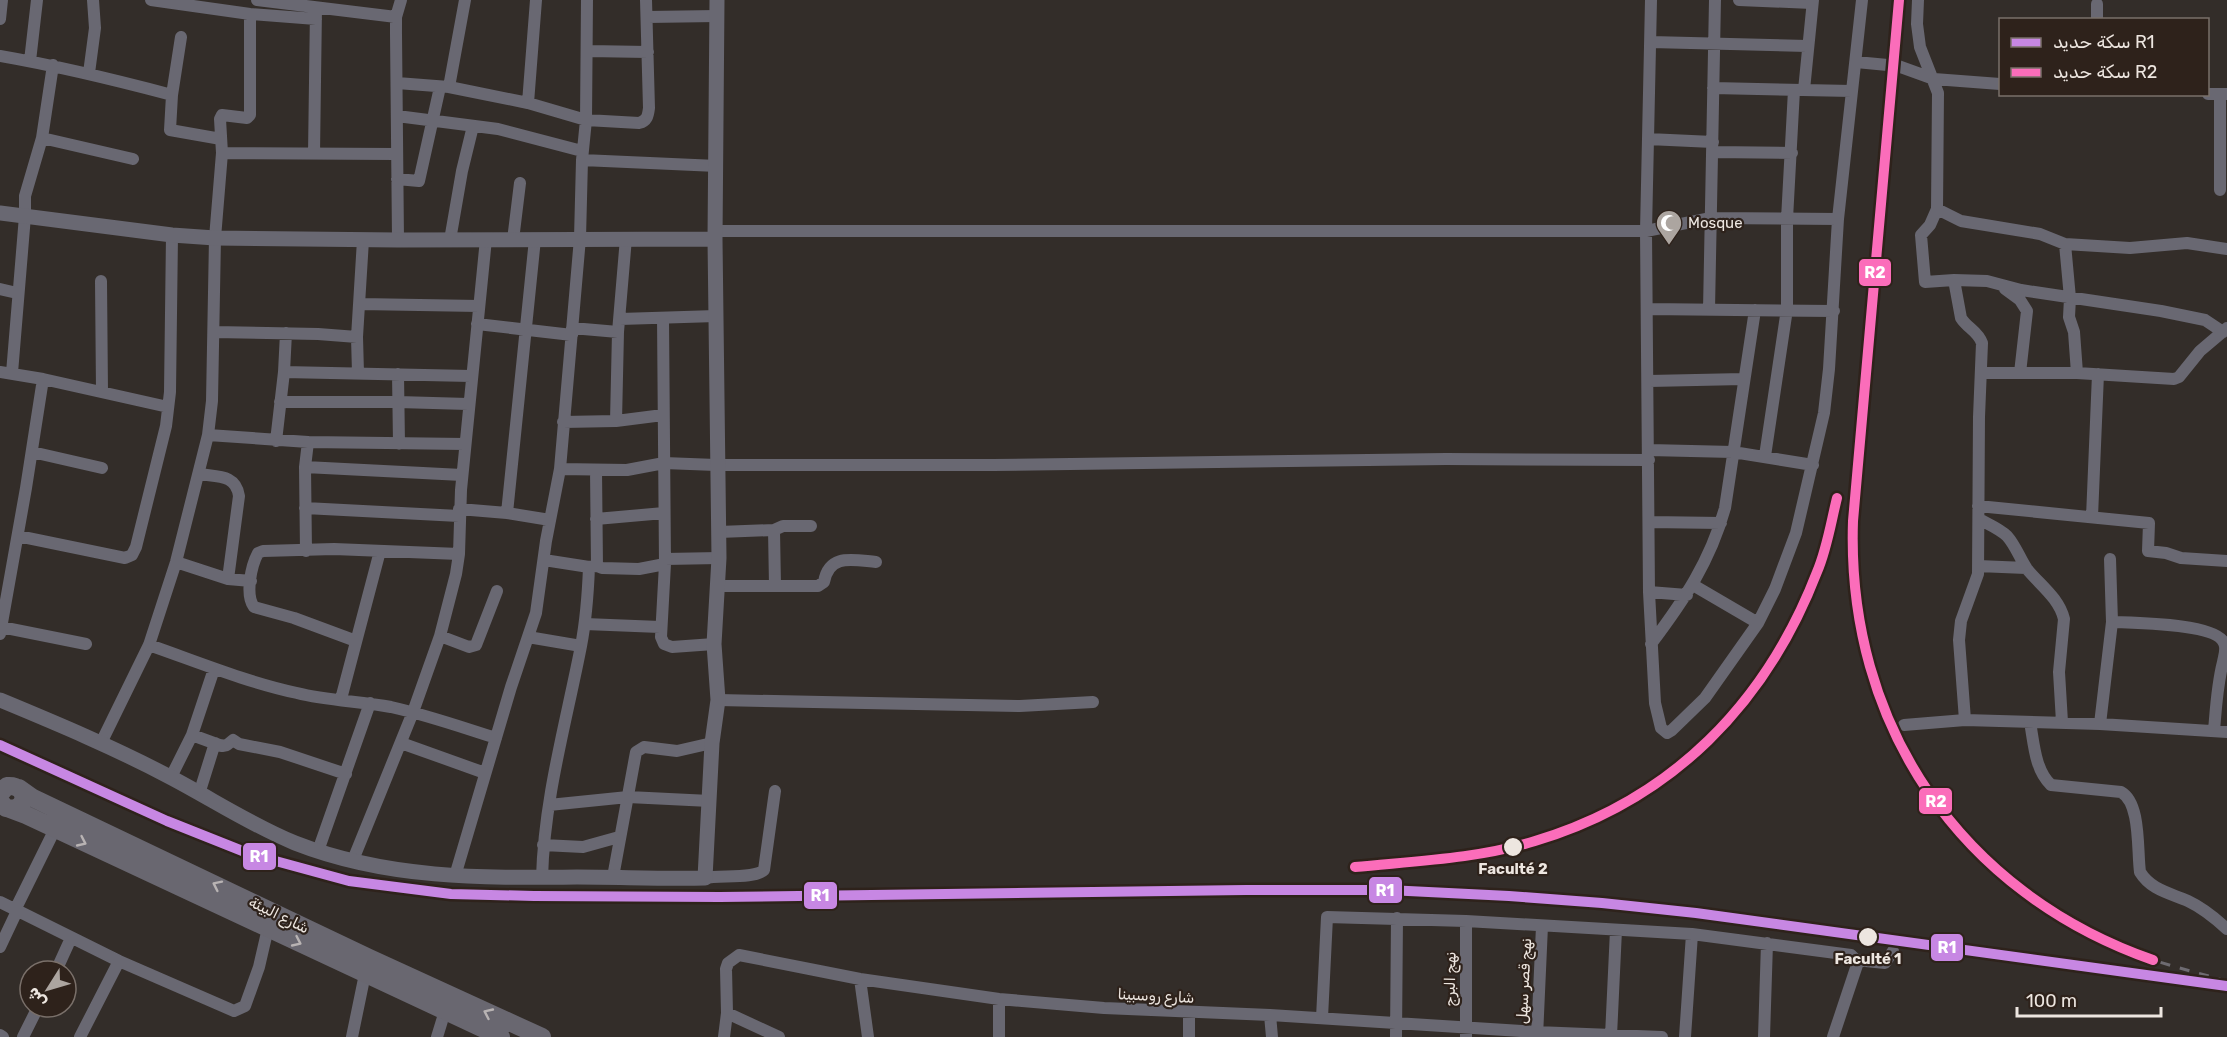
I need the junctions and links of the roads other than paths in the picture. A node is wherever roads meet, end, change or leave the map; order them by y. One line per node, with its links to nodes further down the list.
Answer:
1 (2, 0): 27 (street)
2 (37, 0): 35 (street)
3 (93, 0): 38 (street)
4 (151, 0): 21 (street)
5 (257, 0): 18 (street)
6 (401, 0): 24 (street)
7 (465, 0): 42 (street)
8 (536, 0): 48 (street)
9 (587, 0): 32 (street)
10 (646, 0): 25 (street)
11 (717, 0): 23 (street)
12 (1651, 0): 29 (street)
13 (1715, 0): 30 (street)
14 (1739, 0): 17 (street)
15 (1862, 0): 36 (street)
16 (1918, 0): 39 (street)
17 (1812, 1): 31 (street)
18 (282, 2): 22 (street)
19 (2097, 4): 26 (street)
20 (357, 6): 22 (street); 24 (street)
21 (250, 14): 22 (street); 54 (street)
22 (316, 14): 59 (street)
23 (717, 16): 25 (street); 63 (street)
24 (396, 17): 40 (street)
25 (646, 17): 33 (street)
26 (2097, 18)
27 (0, 19)
28 (181, 36): 47 (street)
29 (1651, 42): 30 (street); 55 (street)
30 (1714, 42): 31 (street); 43 (street)
31 (1807, 45): 44 (street)
32 (588, 51): 33 (street); 51 (street)
33 (648, 52): 51 (street)
34 (0, 56): 35 (street)
35 (30, 61): 37 (street)
36 (1856, 62): 39 (street); 45 (street)
37 (53, 65): 38 (street); 53 (street)
38 (89, 73): 47 (street)
39 (1934, 79): 41 (street); 67 (street)
40 (397, 83): 42 (street); 49 (street)
41 (1999, 84)
42 (444, 87): 48 (street); 50 (street)
43 (1713, 88): 44 (street); 56 (street)
44 (1799, 90): 45 (street); 58 (street)
45 (1852, 91): 72 (street)
46 (2218, 94): 66 (street)
47 (172, 95): 54 (street)
48 (528, 103): 51 (street)
49 (397, 116): 50 (street); 60 (street)
50 (433, 119): 52 (street); 64 (street)
51 (586, 120): 61 (street)
52 (473, 126): 61 (street); 83 (street)
53 (42, 138): 62 (street); 69 (street)
54 (221, 139): 57 (street)
55 (1648, 139): 56 (street); 73 (street)
56 (1713, 147): 58 (street); 70 (street)
57 (222, 153): 59 (street); 76 (street)
58 (1792, 153): 71 (street)
59 (314, 154): 60 (street)
60 (396, 154): 64 (street)
61 (582, 156): 63 (street); 77 (street)
62 (133, 159)
63 (717, 166): 75 (street)
64 (396, 179): 82 (street)
65 (520, 183): 84 (street)
66 (2220, 190)
67 (1938, 209): 85 (street); 88 (street)
68 (0, 213): 69 (street)
69 (25, 216): 74 (street); 91 (street)
70 (1711, 218): 71 (street); 73 (street); 97 (street)
71 (1787, 219): 72 (street); 96 (street)
72 (1838, 219): 99 (street)
73 (1646, 231): 75 (street); 95 (street)
74 (172, 235): 76 (street); 127 (street)
75 (715, 235): 78 (street); 100 (street)
76 (215, 238): 81 (street); 106 (street)
77 (580, 238): 78 (street); 80 (street); 107 (street)
78 (626, 238): 102 (street)
79 (486, 239): 83 (street); 84 (street); 94 (street)
80 (535, 239): 84 (street); 104 (street)
81 (363, 240): 82 (street); 93 (street)
82 (398, 240): 83 (street)
83 (450, 240)
84 (513, 240)
85 (2065, 244): 86 (street); 92 (street)
86 (2227, 249)
87 (101, 280): 123 (street)
88 (1954, 280): 89 (street); 114 (street)
89 (1997, 285): 92 (street); 115 (street)
90 (0, 290): 91 (street)
91 (17, 293): 111 (street)
92 (2070, 298): 105 (street); 116 (street)
93 (360, 304): 94 (street); 110 (street)
94 (479, 306): 103 (street)
95 (1648, 309): 97 (street); 122 (street)
96 (1786, 309): 98 (street); 99 (street); 139 (street)
97 (1709, 310): 98 (street)
98 (1755, 310): 121 (street)
99 (1834, 311): 142 (street)
100 (716, 316): 101 (street); 141 (street)
101 (663, 318): 102 (street); 128 (street)
102 (620, 319): 108 (street)
103 (477, 324): 104 (street); 119 (street)
104 (526, 329): 107 (street); 152 (street)
105 (2225, 330): 118 (street)
106 (214, 332): 109 (street); 131 (street)
107 (572, 332): 108 (street); 130 (street)
108 (618, 332): 129 (street)
109 (286, 333): 110 (street); 112 (street)
110 (357, 337): 113 (street)
111 (6, 372): 120 (street)
112 (284, 372): 113 (street); 124 (street)
113 (358, 373): 117 (street)
114 (1981, 373): 115 (street); 150 (street)
115 (2020, 373): 116 (street)
116 (2077, 373): 118 (street)
117 (398, 374): 119 (street); 125 (street)
118 (2098, 374): 154 (street)
119 (471, 376): 126 (street)
120 (43, 379): 123 (street); 136 (street)
121 (1743, 379): 122 (street); 137 (street)
122 (1649, 381): 138 (street)
123 (102, 392): 127 (street)
124 (280, 402): 125 (street); 132 (street)
125 (398, 402): 126 (street); 134 (street)
126 (468, 404): 135 (street)
127 (168, 407): 162 (street)
128 (663, 415): 129 (street); 140 (street)
129 (616, 421): 130 (street)
130 (563, 422): 145 (street)
131 (208, 435): 132 (street); 147 (street)
132 (276, 441): 133 (street)
133 (308, 442): 134 (street); 143 (street)
134 (399, 444): 135 (street)
135 (465, 444): 148 (street)
136 (32, 452): 144 (street); 162 (street)
137 (1734, 452): 138 (street); 139 (street); 158 (street)
138 (1649, 455): 141 (street); 157 (street)
139 (1765, 456): 142 (street)
140 (664, 463): 141 (street); 146 (street); 153 (street)
141 (716, 465): 161 (street)
142 (1813, 465): 186 (street)
143 (305, 467): 148 (street); 149 (street)
144 (102, 468)
145 (560, 470): 146 (street); 156 (street)
146 (596, 470): 155 (street)
147 (199, 474): 171 (street); 177 (street)
148 (462, 475): 151 (street)
149 (305, 508): 151 (street); 163 (street)
150 (1978, 512): 154 (street); 173 (street); 176 (street)
151 (459, 513): 152 (street); 165 (street)
152 (507, 513): 156 (street)
153 (664, 513): 155 (street); 169 (street)
154 (2092, 517): 170 (street)
155 (596, 519): 174 (street)
156 (550, 520): 168 (street)
157 (1650, 522): 158 (street); 183 (street)
158 (1721, 523): 181 (street)
159 (810, 526): 160 (street)
160 (774, 530): 161 (street); 180 (street)
161 (718, 532): 166 (street)
162 (18, 536): 175 (street)
163 (306, 550): 164 (street); 178 (street)
164 (380, 550): 165 (street); 191 (street)
165 (459, 554): 189 (street)
166 (719, 558): 169 (street); 179 (street)
167 (2110, 559): 184 (street)
168 (544, 560): 174 (street); 190 (street)
169 (665, 561): 174 (street); 187 (street)
170 (2227, 561)
171 (176, 562): 177 (street); 195 (street)
172 (876, 562): 180 (street)
173 (1978, 566): 176 (street); 204 (street)
174 (593, 567): 185 (street)
175 (5, 568): 188 (street)
176 (2026, 568): 206 (street)
177 (228, 579): 178 (street)
178 (251, 581): 191 (street)
179 (718, 586): 180 (street); 193 (street)
180 (775, 586)
181 (1690, 590): 183 (street); 186 (street); 194 (street)
182 (497, 591): 189 (street)
183 (1649, 592): 194 (street)
184 (2112, 622): 207 (street); 209 (street)
185 (585, 624): 187 (street); 196 (street)
186 (1758, 624): 194 (street)
187 (660, 627): 193 (street)
188 (1, 631): 192 (street)
189 (440, 636): 203 (street)
190 (528, 637): 196 (street); 211 (street)
191 (356, 641): 198 (street)
192 (86, 644)
193 (714, 644): 200 (street)
194 (1651, 644)
195 (149, 645): 197 (street); 212 (street)
196 (581, 646): 224 (street)
197 (214, 669): 198 (street); 210 (street)
198 (341, 699): 202 (street)
199 (0, 700): 212 (street)
200 (718, 700): 201 (street); 215 (street)
201 (1093, 702)
202 (370, 703): 203 (street); 217 (street)
203 (412, 712): 211 (street); 214 (street)
204 (1965, 720): 205 (street); 208 (street)
205 (2030, 722): 206 (street); 240 (street)
206 (2062, 722): 207 (street)
207 (2100, 724): 209 (street)
208 (1904, 725)
209 (2221, 732)
210 (192, 735): 213 (street); 218 (street)
211 (496, 738): 216 (street)
212 (101, 743): 218 (street)
213 (215, 743): 217 (street); 220 (street)
214 (401, 743): 216 (street); 229 (street)
215 (712, 743): 221 (street); 223 (street)
216 (485, 773): 230 (street)
217 (346, 774): 228 (street)
218 (171, 777): 220 (street)
219 (775, 791): 233 (street)
220 (199, 794): 228 (street)
221 (628, 797): 223 (street); 224 (street); 226 (street)
222 (5, 800): 225 (main road, شارع البيئة); 269 (main road, شارع البيئة, one-way to 222)
223 (711, 801): 233 (street)
224 (549, 805): 227 (street)
225 (55, 829): 235 (street); 239 (main road, شارع البيئة, one-way to 239)
226 (619, 837): 227 (street); 232 (street)
227 (543, 845): 231 (street)
228 (318, 851): 229 (street)
229 (353, 860): 230 (street)
230 (455, 876): 231 (street)
231 (542, 878): 232 (street)
232 (613, 878): 233 (street)
233 (705, 878)
234 (0, 902): 235 (street)
235 (16, 910): 243 (street); 245 (street)
236 (1397, 918): 237 (street); 257 (street); 259 (street)
237 (1466, 921): 238 (street); 261 (street, نهج البرج)
238 (1542, 926): 241 (street); 262 (street, نهج قصر سهل)
239 (268, 928): 249 (street); 250 (main road, شارع البيئة, one-way to 250)
240 (2227, 929)
241 (1616, 930): 242 (street); 263 (street)
242 (1692, 934): 244 (street); 278 (street)
243 (71, 938): 247 (street); 249 (street)
244 (1767, 943): 248 (street); 279 (street)
245 (0, 947)
246 (1893, 951): 248 (street)
247 (61, 959)
248 (1856, 960): 280 (street)
249 (119, 961): 265 (street)
250 (365, 974): 253 (main road, شارع البيئة); 266 (street)
251 (860, 980): 252 (street, شارع روسبينا); 255 (street, شارع روسبينا); 272 (street)
252 (999, 999): 254 (street, شارع روسبينا); 273 (street)
253 (446, 1011): 267 (street); 268 (main road, شارع البيئة)
254 (1190, 1012): 256 (street, شارع روسبينا); 274 (street)
255 (727, 1013): 270 (street, شارع روسبينا); 271 (street)
256 (1270, 1015): 257 (street, شارع روسبينا); 275 (street)
257 (1322, 1018): 259 (street, شارع روسبينا)
258 (32, 1019): 264 (street)
259 (1395, 1023): 260 (street, شارع روسبينا); 276 (street)
260 (1438, 1031): 261 (street, شارع روسبينا)
261 (1465, 1032): 262 (street, شارع روسبينا)
262 (1537, 1035): 263 (street, شارع روسبينا)
263 (1619, 1036): 277 (street, شارع روسبينا)
264 (23, 1037)
265 (80, 1037)
266 (352, 1037)
267 (437, 1037)
268 (501, 1037)
269 (542, 1037)
270 (724, 1037)
271 (779, 1037)
272 (868, 1037)
273 (999, 1037)
274 (1189, 1037)
275 (1272, 1037)
276 (1396, 1037)
277 (1662, 1037)
278 (1685, 1037)
279 (1764, 1037)
280 (1833, 1037)

